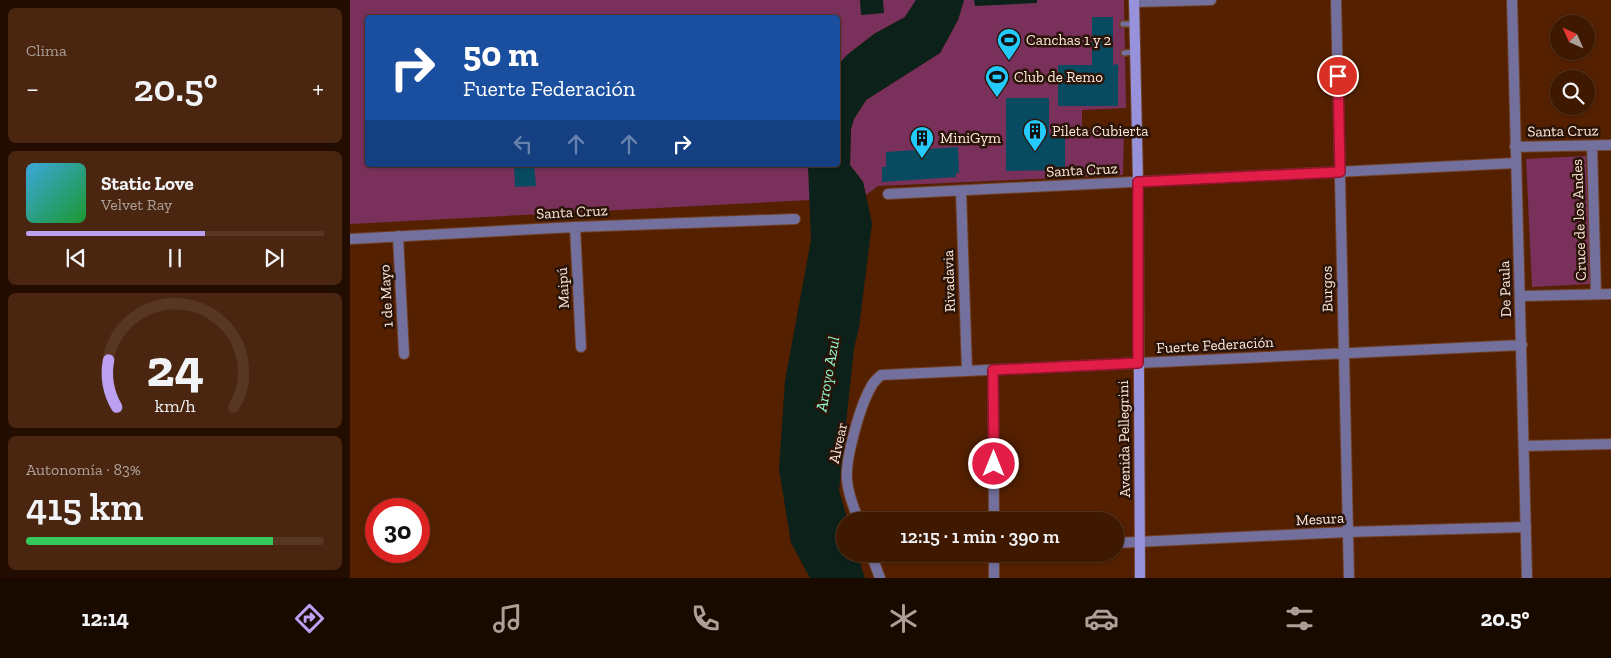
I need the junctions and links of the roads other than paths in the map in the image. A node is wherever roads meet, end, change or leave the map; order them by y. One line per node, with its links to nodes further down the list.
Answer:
1 (1211, 0): 4 (street)
2 (1336, 0): 13 (street, Burgos)
3 (1512, 0): 11 (street, De Paula)
4 (1134, 1): 6 (main road, Avenida Pellegrini)
5 (1123, 24): 6 (lane)
6 (1135, 24): 7 (main road, Avenida Pellegrini)
7 (1135, 52): 8 (lane); 14 (main road, Avenida Pellegrini)
8 (1124, 53)
9 (1611, 145): 10 (street, Santa Cruz)
10 (1592, 146): 11 (street, Santa Cruz); 21 (street, Cruce de los Andes)
11 (1515, 147): 12 (street, De Paula)
12 (1516, 163): 13 (street, Santa Cruz); 23 (street, De Paula)
13 (1340, 172): 14 (street, Santa Cruz); 27 (street, Burgos)
14 (1138, 182): 15 (street, Santa Cruz); 28 (main road, Avenida Pellegrini)
15 (961, 191): 16 (street, Santa Cruz); 30 (street, Rivadavia)
16 (888, 194)
17 (795, 219): 18 (street, Santa Cruz)
18 (575, 227): 19 (street, Santa Cruz); 25 (street, Maipú)
19 (398, 236): 20 (street, Santa Cruz); 26 (street, 1 de Mayo)
20 (350, 239)
21 (1596, 294): 22 (street); 23 (street)
22 (1611, 294)
23 (1520, 296): 24 (street, De Paula)
24 (1522, 345): 27 (street, Fuerte Federación); 33 (street, De Paula)
25 (581, 347)
26 (404, 354)
27 (1344, 354): 28 (street, Fuerte Federación); 37 (street, Burgos)
28 (1138, 363): 29 (street, Fuerte Federación); 38 (main road, Avenida Pellegrini)
29 (993, 370): 30 (street, Fuerte Federación); 35 (street)
30 (967, 371): 31 (street, Fuerte Federación)
31 (881, 375): 34 (street, Alvear)
32 (1611, 444): 33 (street)
33 (1524, 446): 36 (street, De Paula)
34 (856, 512)
35 (994, 512)
36 (1526, 527): 37 (street, Mesura); 46 (street, De Paula)
37 (1348, 532): 38 (street, Mesura); 45 (street, Burgos)
38 (1140, 542): 39 (street, Mesura); 44 (main road, Avenida Pellegrini)
39 (1124, 543)
40 (873, 562): 42 (street)
41 (994, 562): 43 (street)
42 (880, 578)
43 (994, 578)
44 (1140, 578)
45 (1349, 578)
46 (1526, 578)

